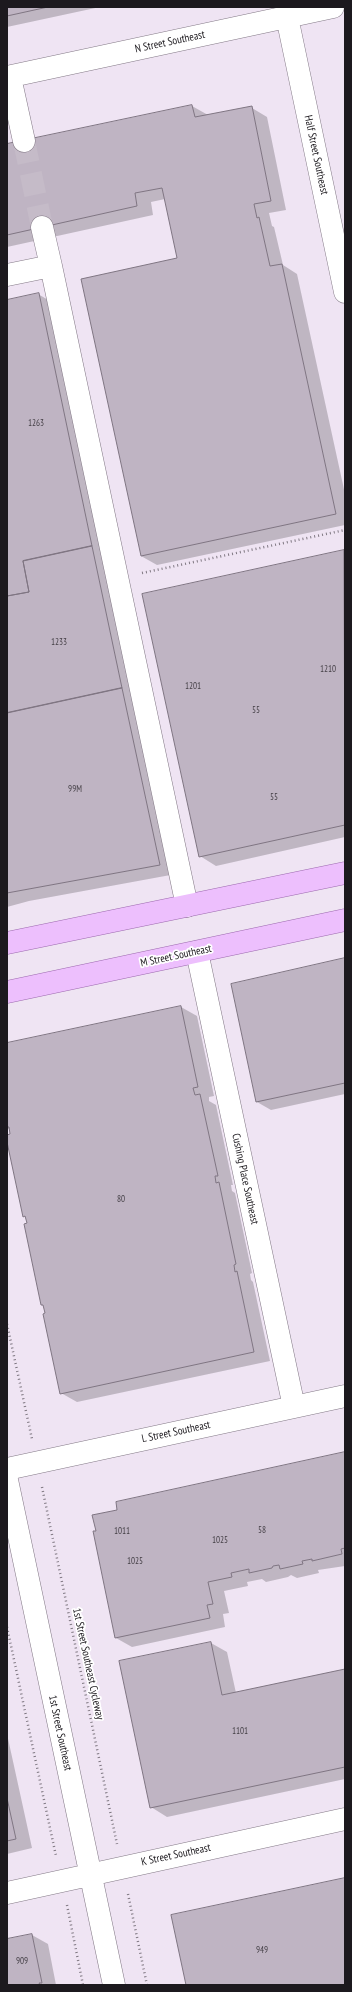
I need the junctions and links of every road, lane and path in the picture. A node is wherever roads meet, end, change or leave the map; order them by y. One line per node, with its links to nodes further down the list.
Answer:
1 (332, 7): 2 (street, N Street Southeast)
2 (287, 17): 3 (street, N Street Southeast); 8 (street, Half Street Southeast)
3 (8, 77): 4 (street)
4 (24, 141)
5 (42, 228): 6 (street)
6 (51, 266): 7 (street); 10 (street)
7 (7, 275)
8 (345, 292)
9 (345, 530): 10 (path)
10 (117, 579): 12 (street)
11 (345, 873): 12 (main road)
12 (187, 906): 14 (main road)
13 (345, 920): 15 (main road, M Street Southeast)
14 (7, 944)
15 (197, 952): 16 (main road, M Street Southeast); 19 (street, Cushing Place Southeast)
16 (7, 992)
17 (7, 1324): 20 (path)
18 (345, 1396): 19 (street, L Street Southeast)
19 (294, 1407): 21 (street, L Street Southeast)
20 (28, 1420)
21 (7, 1469)
22 (7, 1480): 28 (street, 1st Street Southeast)
23 (46, 1508): 26 (path, 1st Street Southeast Cycleway)
24 (7, 1627): 27 (path)
25 (345, 1819): 28 (street, K Street Southeast)
26 (113, 1824)
27 (52, 1838)
28 (90, 1874): 29 (street, K Street Southeast); 33 (street, 1st Street Southeast)
29 (7, 1893)
30 (132, 1911): 34 (path)
31 (70, 1923): 32 (path)
32 (83, 1985)
33 (114, 1985)
34 (147, 1985)

